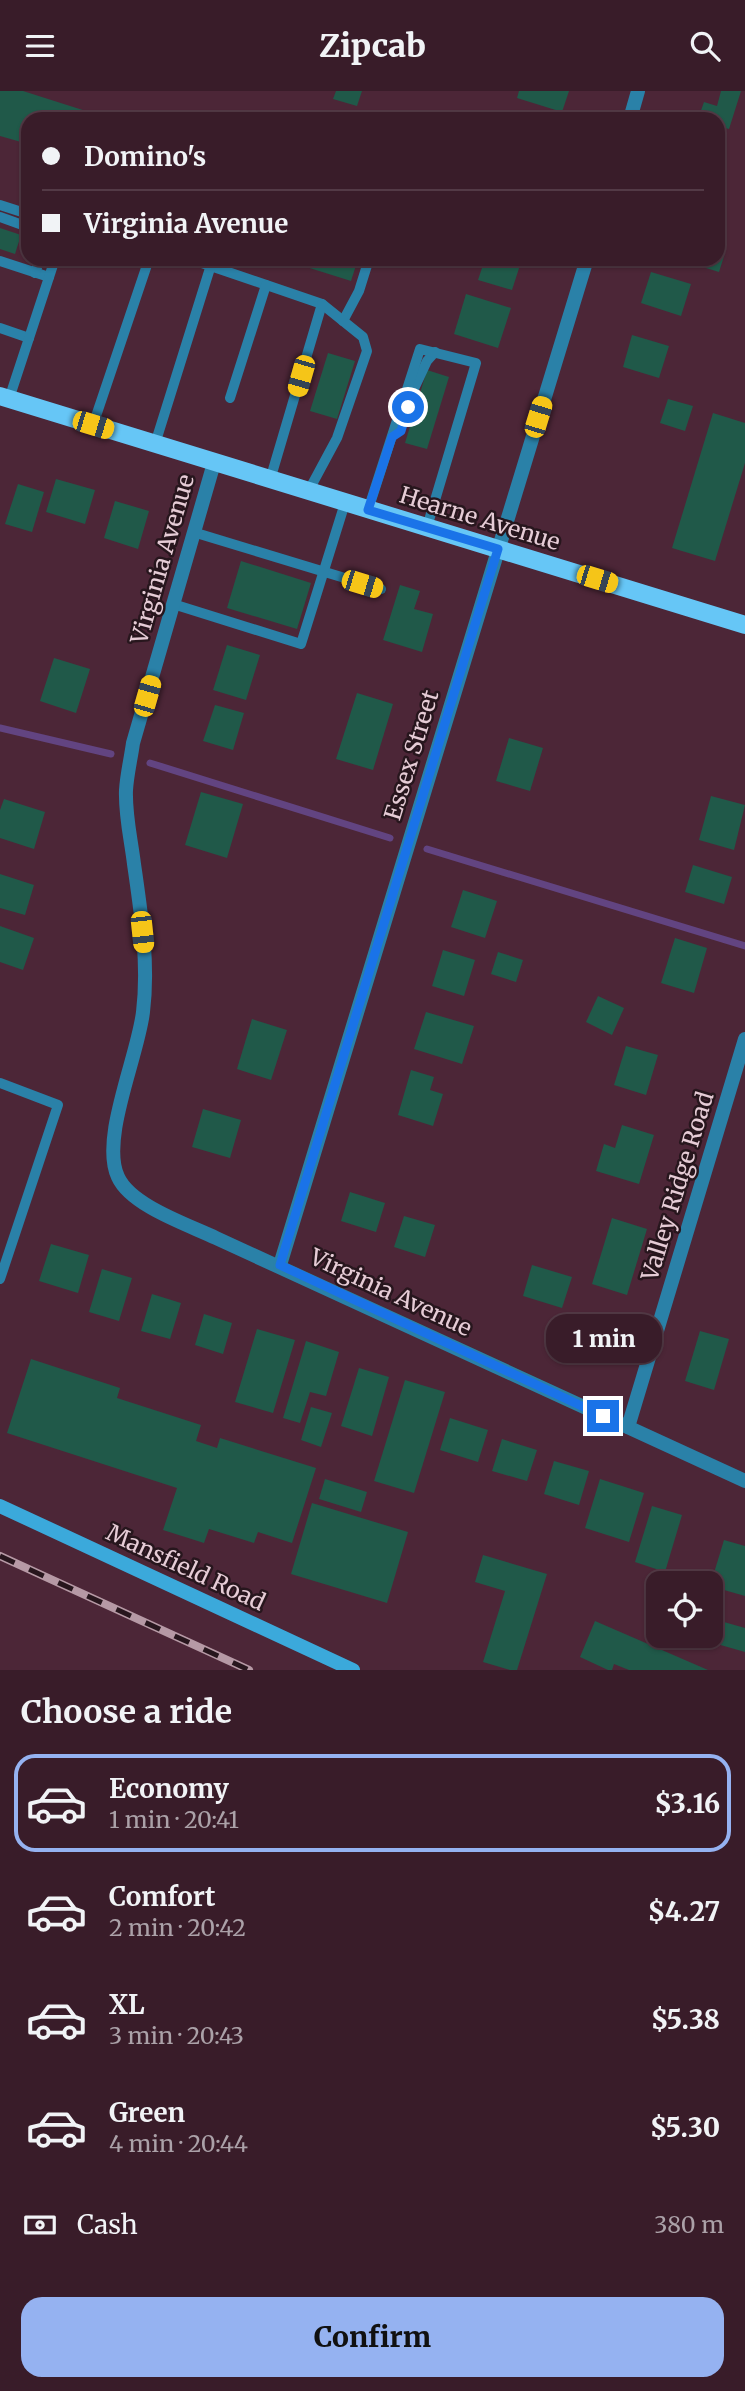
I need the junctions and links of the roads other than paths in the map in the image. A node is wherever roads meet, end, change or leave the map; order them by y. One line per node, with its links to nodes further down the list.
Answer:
1 (638, 91): 2 (street)
2 (632, 112)
3 (0, 205): 4 (lane)
4 (21, 212)
5 (0, 218): 6 (lane)
6 (21, 225)
7 (0, 261): 15 (lane)
8 (38, 266): 15 (lane)
9 (53, 266): 16 (lane)
10 (147, 266): 24 (lane)
11 (211, 266): 25 (lane)
12 (214, 266): 17 (lane)
13 (367, 266): 19 (lane)
14 (585, 266): 33 (street, Essex Street)
15 (35, 273): 16 (lane)
16 (49, 278): 21 (lane)
17 (267, 285): 18 (lane); 23 (lane)
18 (322, 304): 19 (lane); 27 (lane)
19 (343, 321): 28 (lane)
20 (0, 328): 21 (lane)
21 (29, 338): 22 (lane)
22 (4, 398): 24 (main road, Hearne Avenue)
23 (230, 398)
24 (93, 425): 25 (main road, Hearne Avenue)
25 (155, 444): 26 (main road, Hearne Avenue)
26 (214, 463): 27 (main road, Hearne Avenue); 32 (street, Virginia Avenue)
27 (270, 480): 28 (main road, Hearne Avenue)
28 (308, 492): 29 (main road, Hearne Avenue)
29 (345, 503): 30 (main road, Hearne Avenue); 34 (lane)
30 (368, 510): 31 (main road, Hearne Avenue); 31 (lane)
31 (427, 527): 33 (main road, Hearne Avenue)
32 (193, 532): 34 (lane); 36 (street, Virginia Avenue)
33 (498, 549): 37 (main road, Hearne Avenue); 40 (street, Essex Street)
34 (323, 572): 35 (lane); 36 (lane)
35 (381, 589)
36 (173, 604): 40 (street, Virginia Avenue)
37 (745, 625)
38 (745, 1039): 42 (street, Valley Ridge Road)
39 (0, 1083): 41 (lane)
40 (280, 1265): 42 (street, Virginia Avenue)
41 (0, 1279)
42 (628, 1427): 43 (street, Virginia Avenue)
43 (745, 1481)
44 (0, 1506): 45 (main road, Mansfield Road)
45 (353, 1670)

